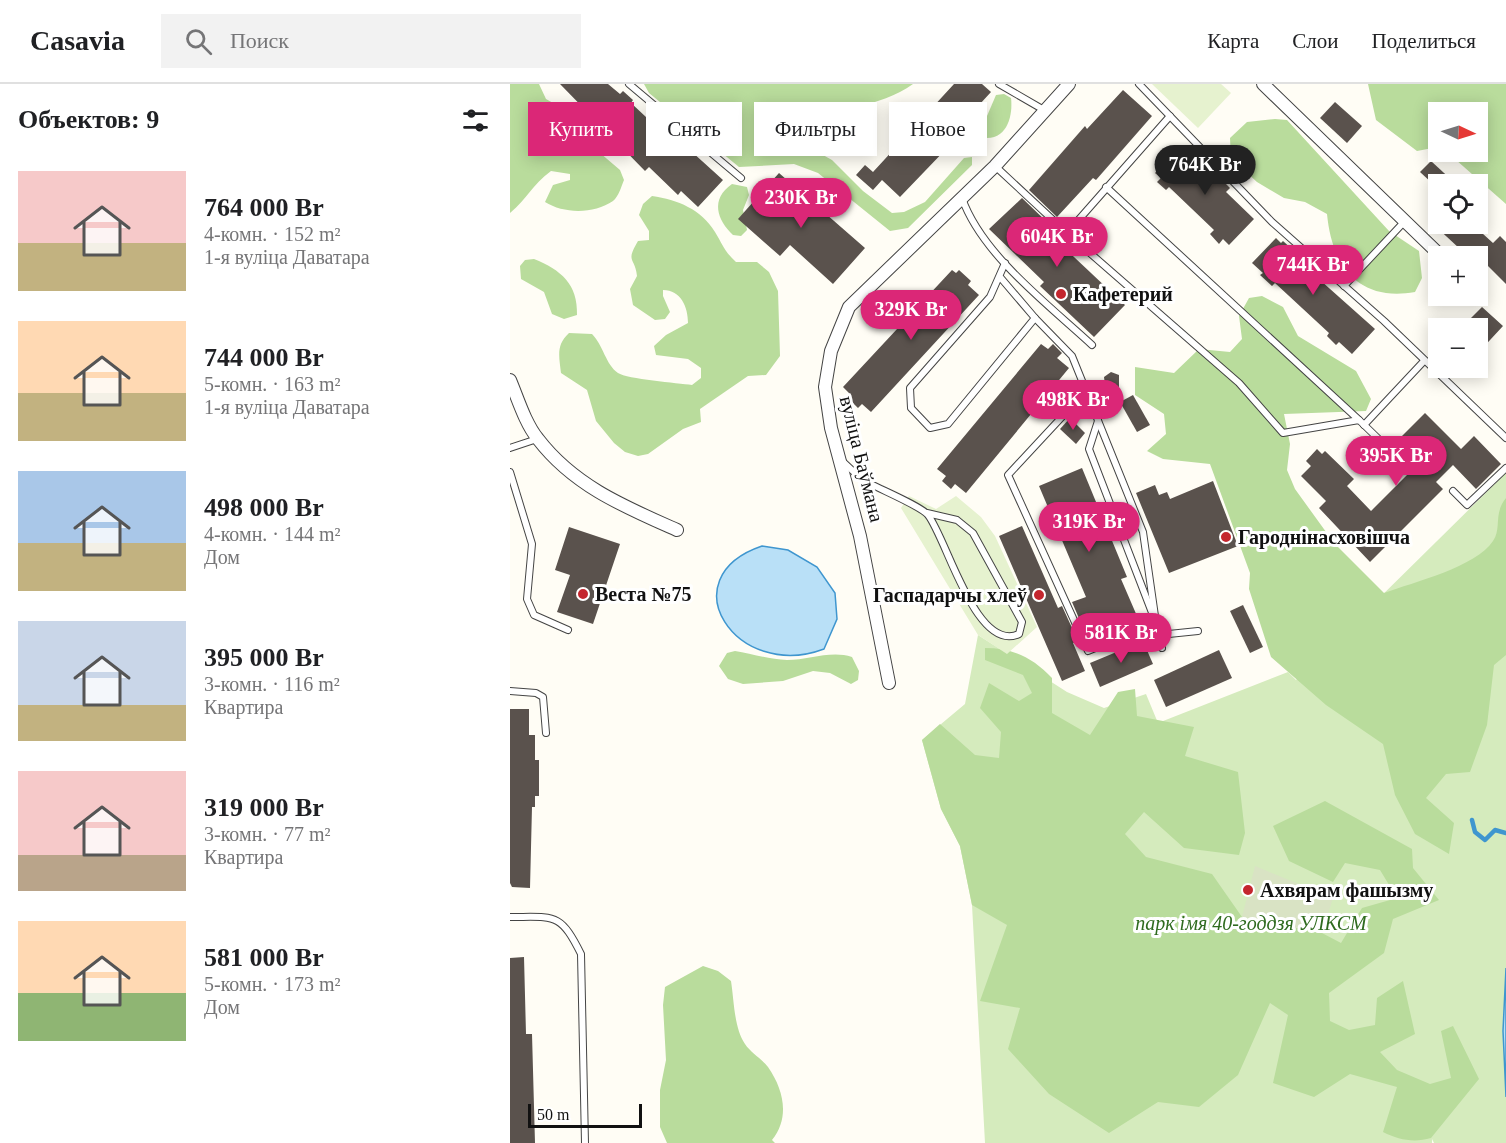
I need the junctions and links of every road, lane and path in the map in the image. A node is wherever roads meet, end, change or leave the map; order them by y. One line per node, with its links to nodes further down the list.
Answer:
1 (629, 84): 9 (lane)
2 (999, 84): 6 (lane)
3 (1069, 84): 6 (street, вуліца Баўмана)
4 (1139, 84): 7 (lane)
5 (1263, 84): 12 (street)
6 (1045, 111): 8 (street, вуліца Баўмана)
7 (1170, 116): 10 (lane); 17 (lane)
8 (994, 166): 11 (street, вуліца Баўмана); 13 (lane)
9 (741, 178)
10 (1106, 187): 13 (lane); 26 (lane)
11 (962, 198): 15 (lane); 18 (street, вуліца Баўмана)
12 (1404, 222): 14 (street); 17 (lane)
13 (1067, 233): 26 (lane)
14 (1430, 246)
15 (1005, 263): 16 (lane); 21 (lane)
16 (1000, 277): 19 (lane); 19 (lane)
17 (1344, 286): 22 (lane)
18 (862, 294): 20 (lane); 31 (street, вуліца Баўмана)
19 (1035, 318): 24 (lane)
20 (888, 324)
21 (1092, 345)
22 (1424, 361): 26 (lane); 27 (lane)
23 (510, 380): 28 (street)
24 (1086, 391): 25 (lane); 37 (lane)
25 (1098, 421): 37 (lane); 37 (lane)
26 (1362, 422): 30 (lane)
27 (1506, 438)
28 (537, 439): 29 (lane); 36 (street)
29 (510, 448)
30 (1392, 452)
31 (840, 459): 35 (lane); 42 (street, вуліца Баўмана)
32 (1506, 468): 34 (lane)
33 (510, 472): 38 (lane)
34 (1453, 491)
35 (927, 513): 35 (lane)
36 (677, 530)
37 (1156, 623): 40 (lane)
38 (568, 630)
39 (1198, 632): 40 (lane)
40 (1159, 635): 41 (lane)
41 (1162, 648)
42 (889, 683)
43 (510, 691): 44 (lane)
44 (546, 733)
45 (510, 917): 46 (lane)
46 (585, 1143)

